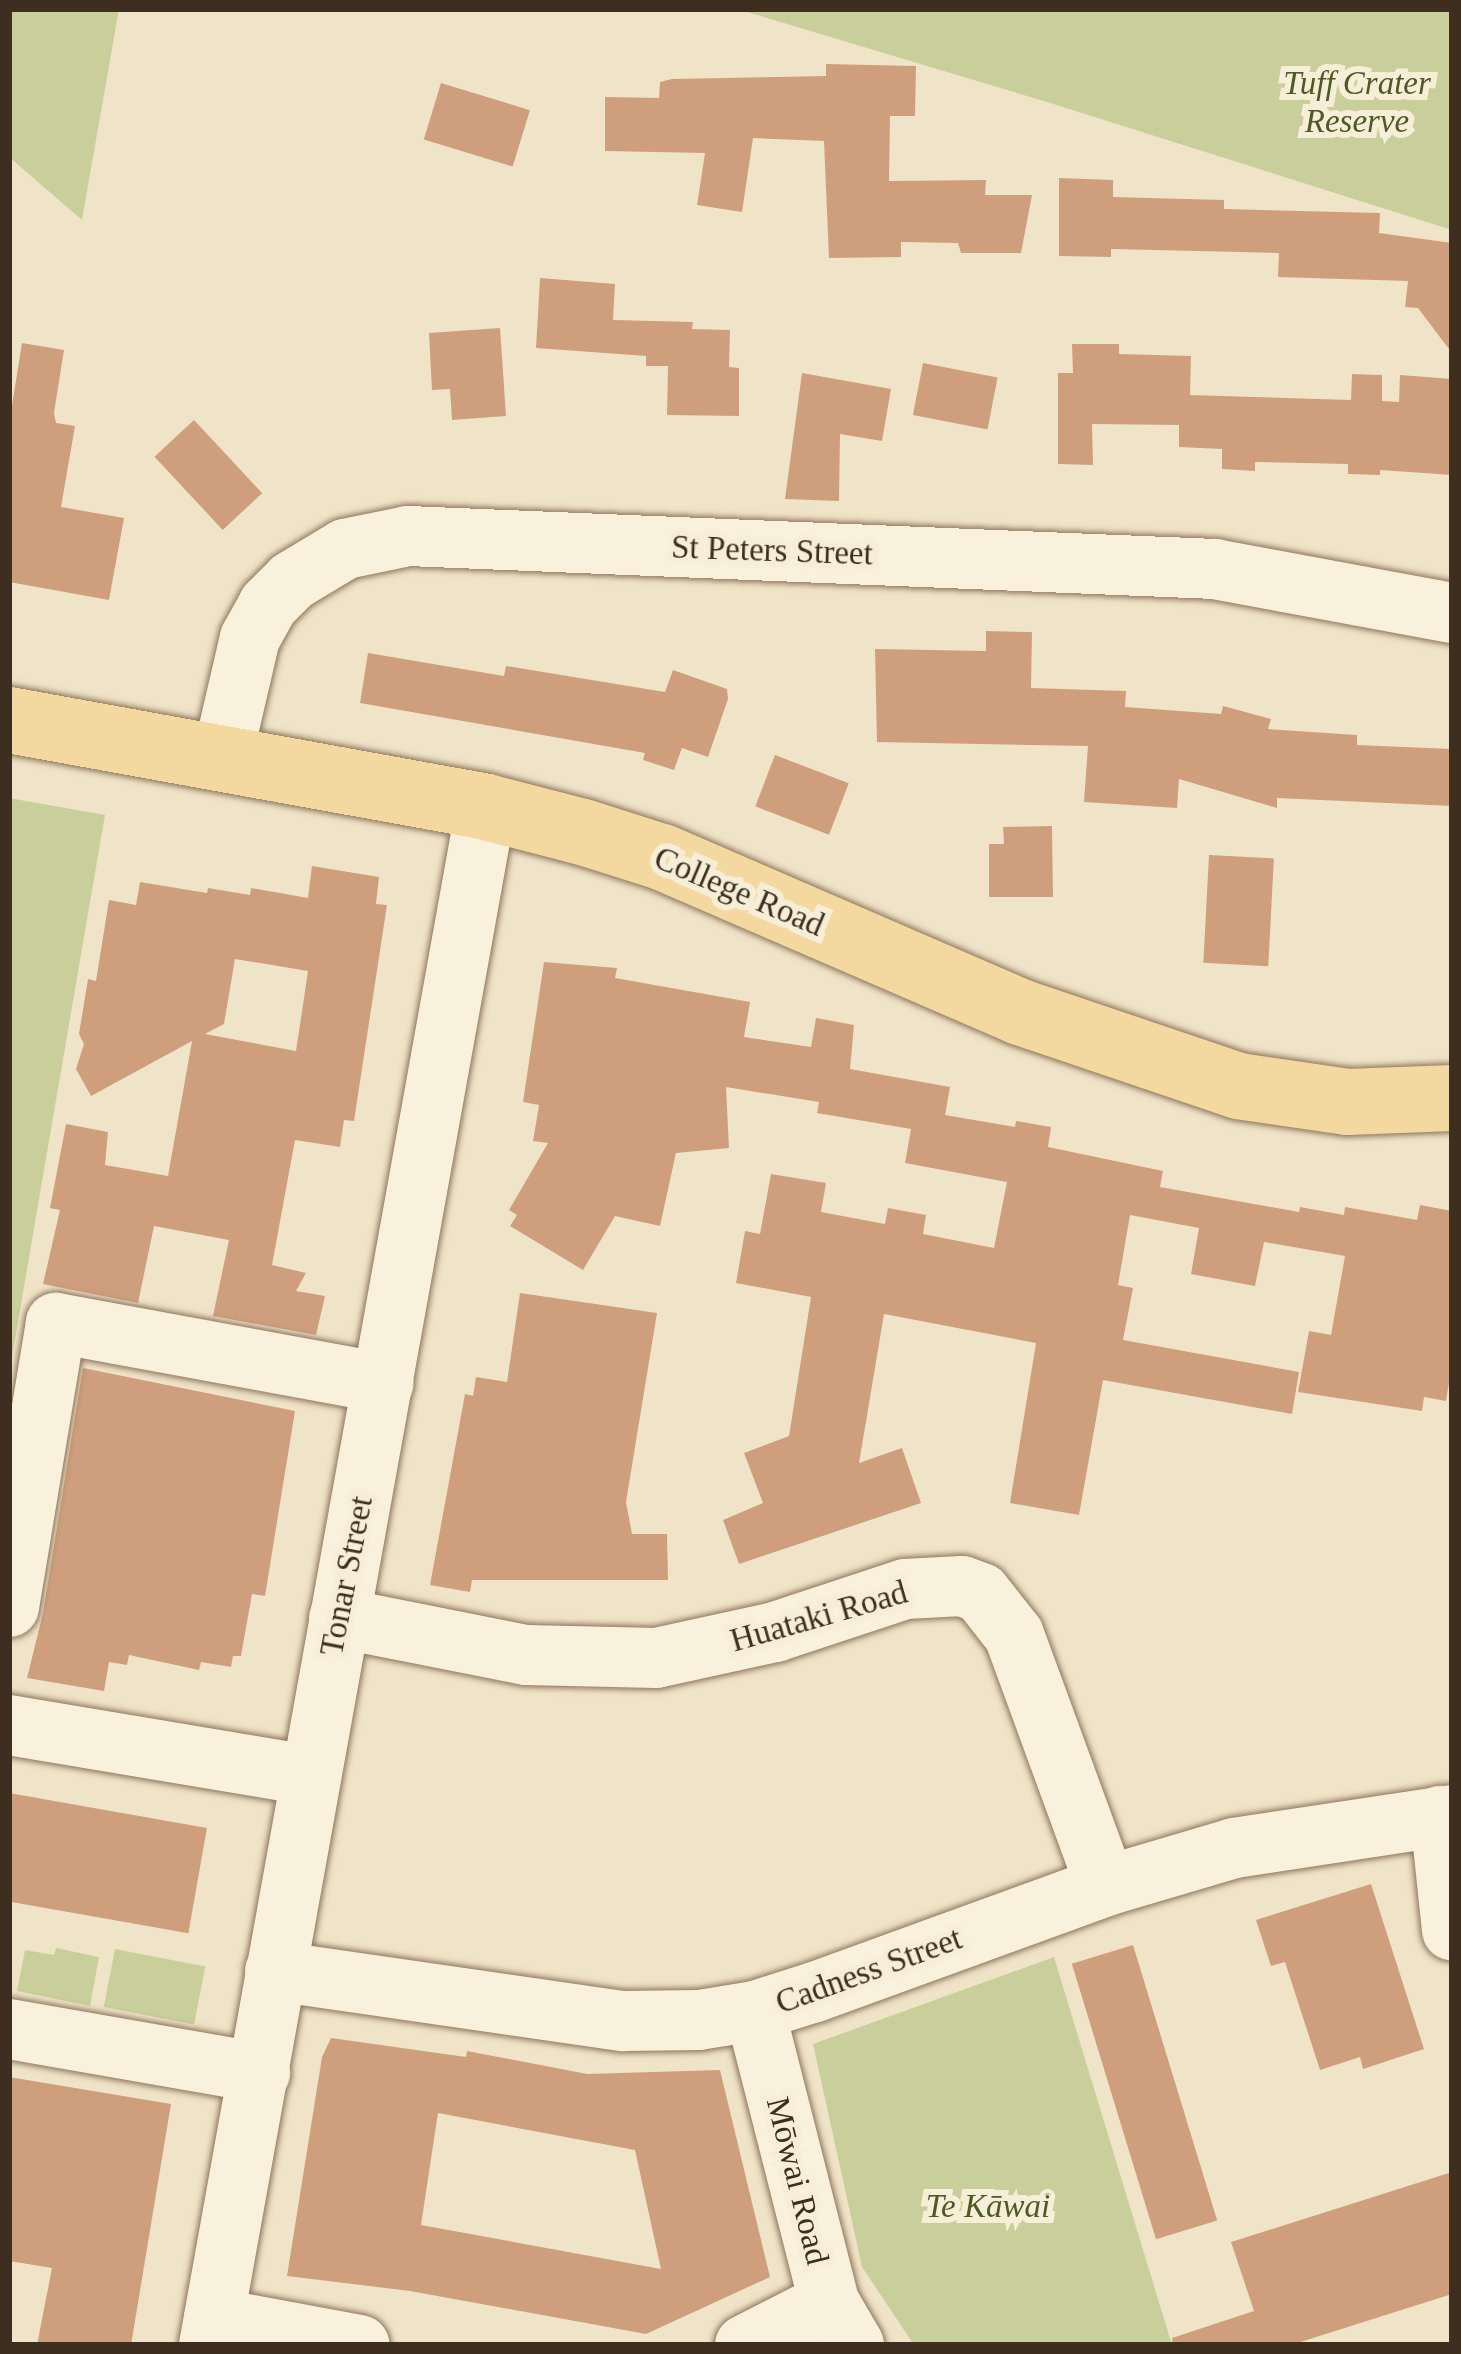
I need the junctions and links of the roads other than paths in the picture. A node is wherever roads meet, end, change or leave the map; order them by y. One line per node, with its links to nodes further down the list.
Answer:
1 (1452, 613): 3 (street, St Peters Street)
2 (9, 720): 3 (main road, College Road)
3 (222, 758): 4 (main road, College Road)
4 (486, 807): 5 (main road, College Road); 6 (street, Tonar Street)
5 (1452, 1098)
6 (384, 1383): 7 (street); 8 (street, Tonar Street)
7 (9, 1606)
8 (339, 1618): 10 (street, Tonar Street); 12 (street, Huataki Road)
9 (9, 1724): 10 (street)
10 (309, 1775): 14 (street, Tonar Street)
11 (1446, 1815): 12 (street, Cadness Street); 13 (street)
12 (1106, 1886): 15 (street, Cadness Street)
13 (1452, 1930)
14 (275, 1971): 15 (street, Cadness Street); 17 (street, Tonar Street)
15 (755, 2012): 18 (street, Mōwai Road)
16 (9, 2029): 17 (street)
17 (260, 2073): 19 (street, Tonar Street)
18 (842, 2324): 21 (street)
19 (212, 2332): 20 (street)
20 (360, 2345)
21 (745, 2345)

